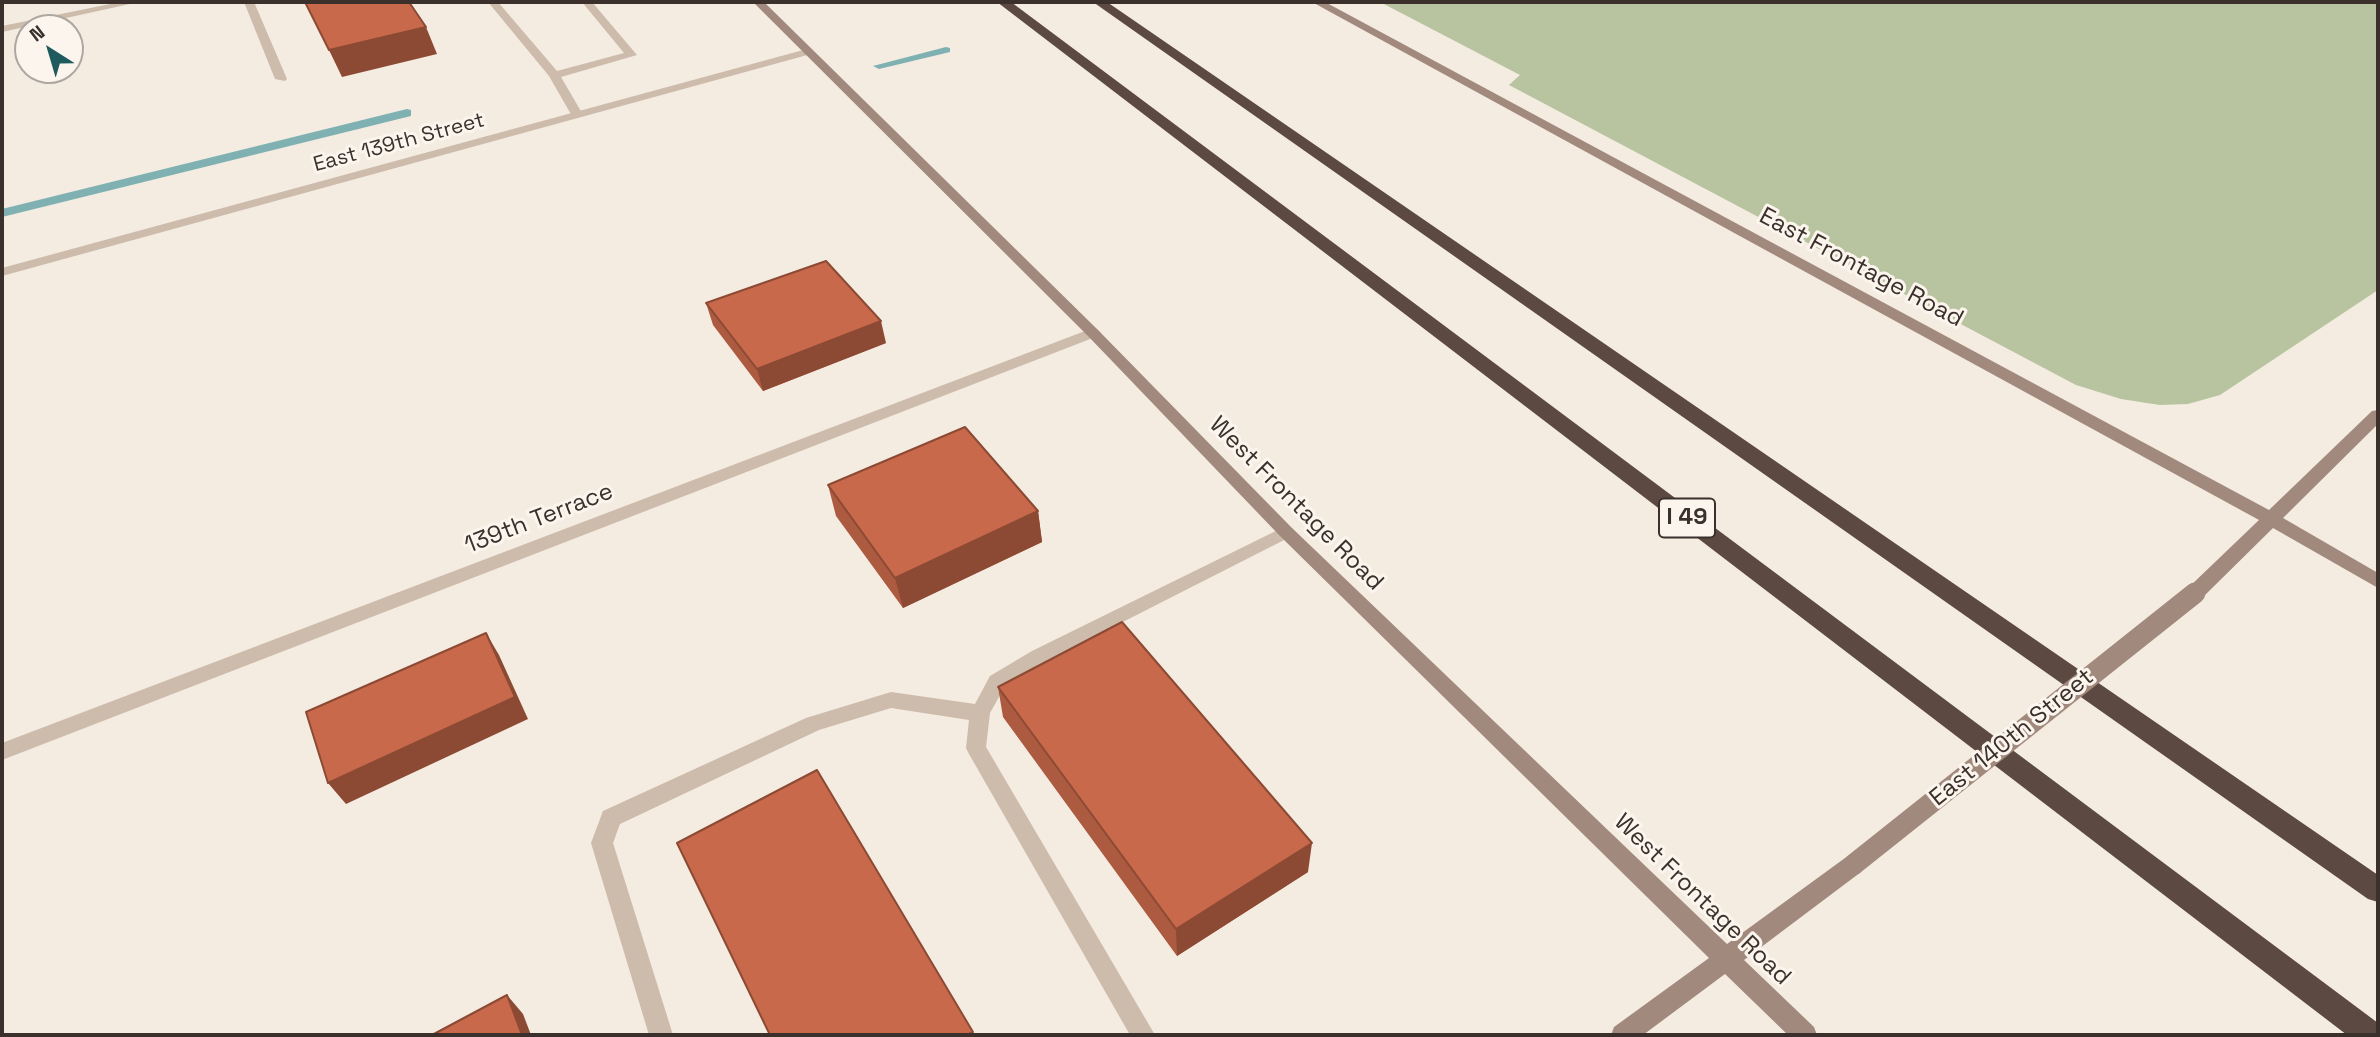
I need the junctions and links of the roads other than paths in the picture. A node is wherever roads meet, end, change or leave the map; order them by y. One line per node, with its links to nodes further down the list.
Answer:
1 (134, 2): 9 (street)
2 (249, 2): 12 (street)
3 (494, 2): 11 (street)
4 (587, 2): 11 (street)
5 (758, 2): 10 (street, West Frontage Road)
6 (1003, 2): 28 (highway, I 49)
7 (1099, 2): 22 (highway)
8 (1317, 2): 17 (street, East Frontage Road)
9 (2, 29)
10 (807, 52): 13 (street, East 139th Street); 15 (street, West Frontage Road)
11 (554, 75): 13 (street)
12 (281, 79)
13 (576, 113): 14 (street, East 139th Street)
14 (2, 272)
15 (1093, 333): 18 (street, West Frontage Road); 21 (street, 139th Terrace)
16 (2378, 415): 17 (street, East 140th Street)
17 (2272, 519): 19 (street, East Frontage Road); 23 (street, East 140th Street, bridge)
18 (1286, 532): 20 (street); 23 (street, West Frontage Road)
19 (2378, 582)
20 (980, 713): 24 (street); 25 (street)
21 (2, 752)
22 (2378, 890)
23 (1728, 959): 26 (street, East 140th Street); 27 (street, West Frontage Road)
24 (661, 1035)
25 (1143, 1035)
26 (1623, 1035)
27 (1805, 1035)
28 (2370, 1035)

